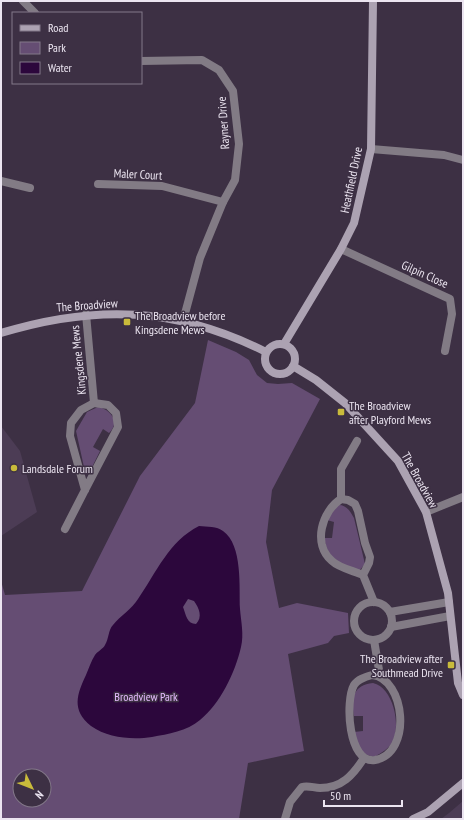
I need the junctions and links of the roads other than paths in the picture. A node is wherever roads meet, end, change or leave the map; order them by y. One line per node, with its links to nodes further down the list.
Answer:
1 (24, 1): 3 (street)
2 (373, 1): 5 (street, Heathfield Drive)
3 (34, 12)
4 (142, 61): 10 (street, Rayner Drive)
5 (370, 149): 6 (street); 11 (street, Heathfield Drive)
6 (463, 160)
7 (1, 181): 9 (street)
8 (98, 184): 10 (street, Maler Court)
9 (30, 188)
10 (223, 202): 13 (street, Rayner Drive)
11 (341, 249): 15 (street, Heathfield Drive); 16 (street, Gilpin Close)
12 (86, 314): 13 (street, The Broadview); 14 (street, The Broadview); 19 (street, Kingsdene Mews)
13 (182, 321): 17 (street, The Broadview)
14 (1, 333)
15 (284, 344): 17 (street); 18 (street)
16 (445, 351)
17 (266, 352): 18 (street)
18 (293, 366): 24 (street, The Broadview)
19 (94, 403): 21 (street, Kingsdene Mews); 21 (street, Kingsdene Mews)
20 (357, 441): 23 (street)
21 (85, 490): 25 (street, Kingsdene Mews)
22 (463, 497): 24 (street)
23 (341, 499): 26 (street); 26 (street)
24 (426, 512): 28 (street, The Broadview)
25 (65, 529)
26 (363, 575): 27 (street)
27 (374, 602): 29 (street); 32 (street)
28 (449, 602): 29 (street); 30 (street, The Broadview)
29 (390, 612): 31 (street)
30 (450, 616): 31 (street); 34 (street, The Broadview)
31 (391, 627): 32 (street)
32 (374, 640): 33 (street)
33 (380, 676): 35 (street); 35 (street)
34 (463, 695)
35 (364, 758): 37 (street)
36 (463, 782): 38 (street)
37 (285, 819)
38 (414, 819)

